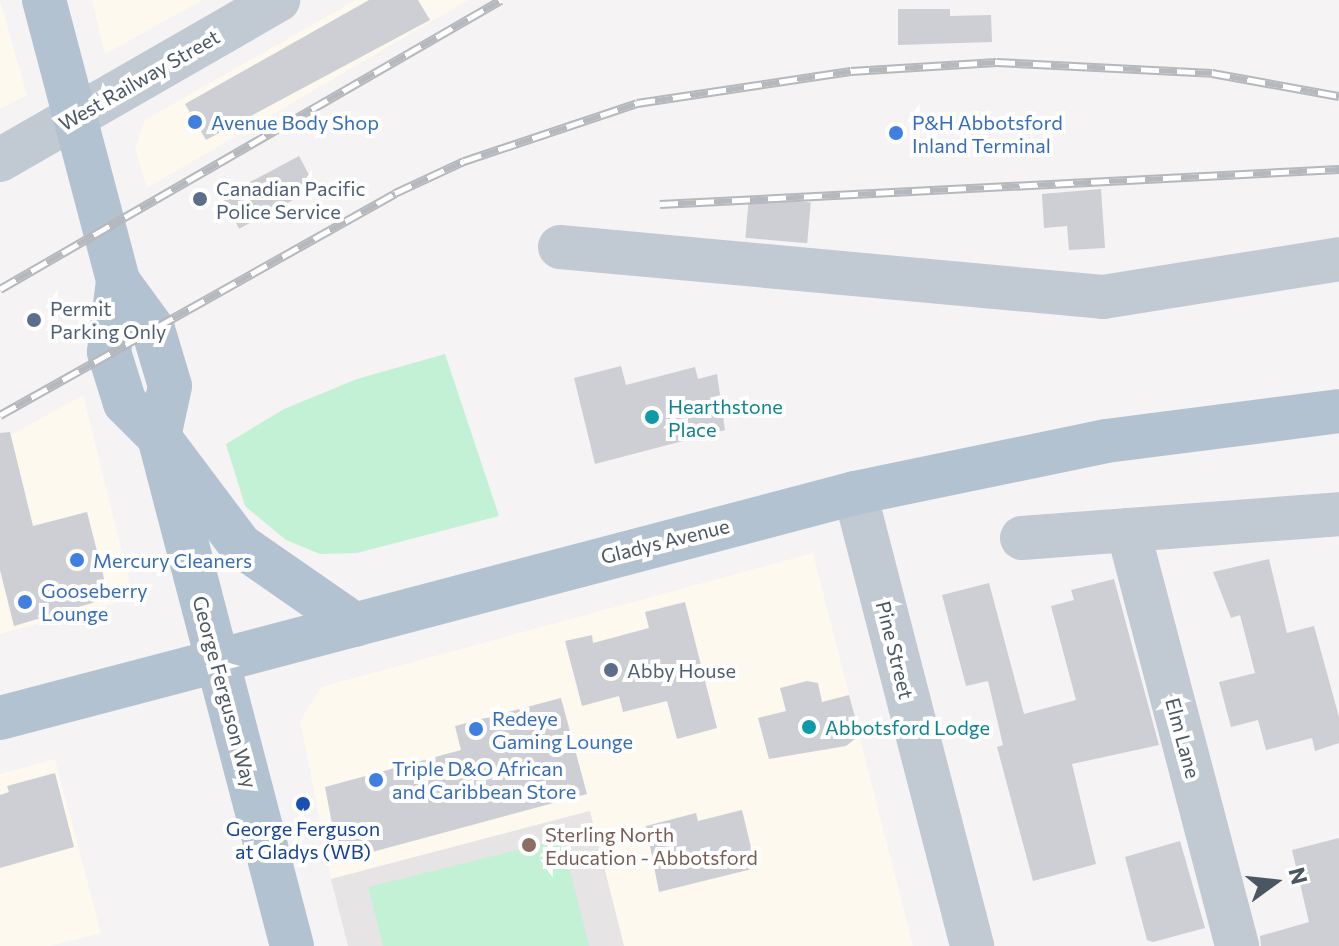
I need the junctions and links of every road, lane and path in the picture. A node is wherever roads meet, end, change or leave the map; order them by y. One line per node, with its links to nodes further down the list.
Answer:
1 (44, 0): 3 (main road, George Ferguson Way)
2 (278, 0): 3 (street, West Railway Street)
3 (75, 116): 4 (street, West Railway Street); 8 (main road, George Ferguson Way)
4 (0, 160)
5 (560, 247): 6 (street)
6 (1339, 259)
7 (1339, 411): 9 (main road, Gladys Avenue)
8 (159, 437): 13 (main road); 14 (main road, George Ferguson Way)
9 (855, 493): 13 (main road, Gladys Avenue); 17 (street, Pine Street)
10 (1339, 514): 11 (street)
11 (1128, 530): 12 (street); 18 (street, Elm Lane)
12 (1022, 538)
13 (355, 625): 14 (main road, Gladys Avenue)
14 (217, 661): 15 (main road, Gladys Avenue); 16 (main road, George Ferguson Way)
15 (0, 718)
16 (292, 946)
17 (972, 946)
18 (1237, 946)

